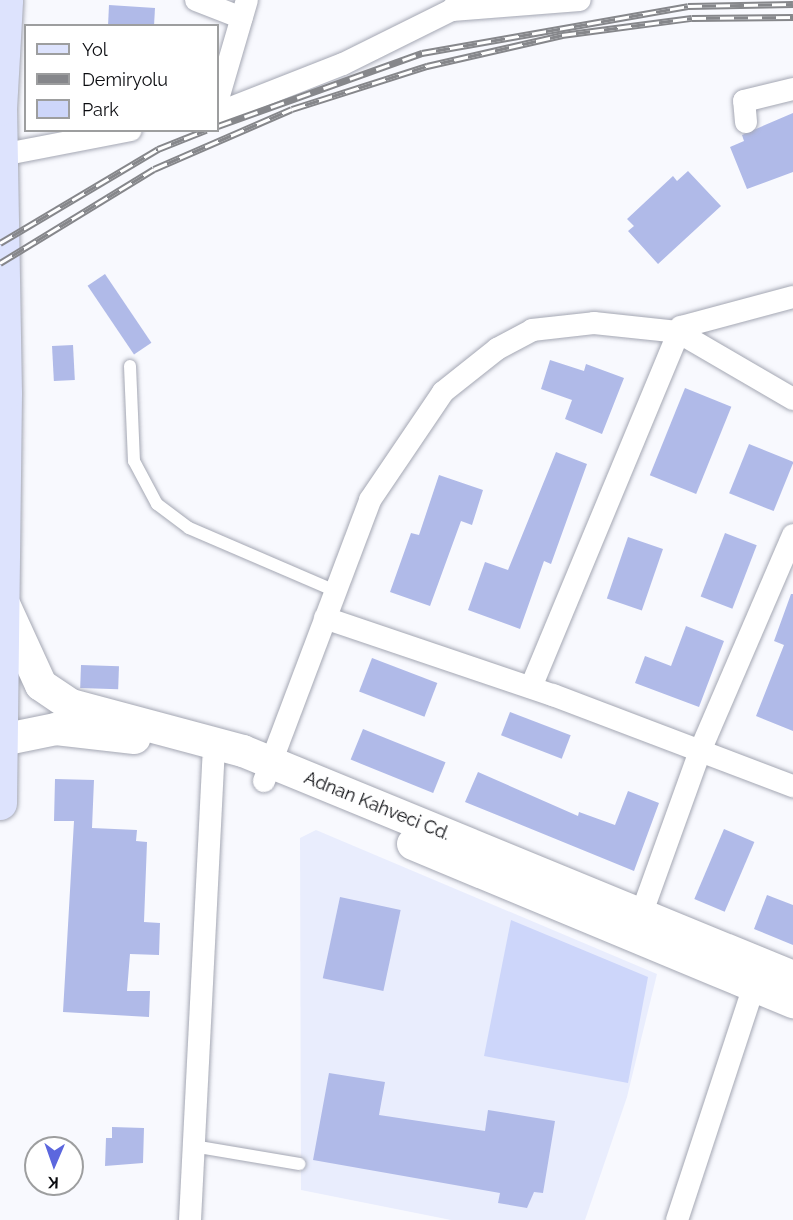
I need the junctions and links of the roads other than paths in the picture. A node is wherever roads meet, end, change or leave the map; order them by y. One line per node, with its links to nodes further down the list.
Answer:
1 (6, 0): 11 (main road)
2 (196, 0): 5 (street)
3 (580, 0): 4 (street)
4 (455, 5): 8 (street)
5 (244, 9): 7 (street)
6 (793, 89): 9 (street)
7 (219, 96)
8 (219, 113)
9 (746, 122)
10 (121, 132): 11 (street)
11 (1, 155): 18 (main road)
12 (793, 297): 13 (street)
13 (678, 332): 15 (street); 17 (street); 20 (street)
14 (130, 366): 17 (lane)
15 (793, 399)
16 (793, 535): 22 (street)
17 (335, 591): 19 (street)
18 (3, 603): 21 (main road); 24 (street, Adnan Kahveci Cd.)
19 (325, 618): 20 (street); 24 (street)
20 (531, 687): 22 (street)
21 (1, 740): 23 (street, Adnan Kahveci Cd.); 26 (main road)
22 (700, 751): 25 (street); 27 (street)
23 (213, 760): 24 (street, Adnan Kahveci Cd.); 31 (street)
24 (268, 771): 27 (street, Adnan Kahveci Cd.)
25 (793, 786)
26 (0, 803)
27 (637, 926): 28 (street, Adnan Kahveci Cd.); 29 (street, Adnan Kahveci Cd.)
28 (793, 976)
29 (754, 986): 30 (street, Adnan Kahveci Cd.); 34 (street)
30 (793, 1002)
31 (193, 1146): 32 (lane); 33 (street)
32 (300, 1164)
33 (190, 1220)
34 (677, 1220)

